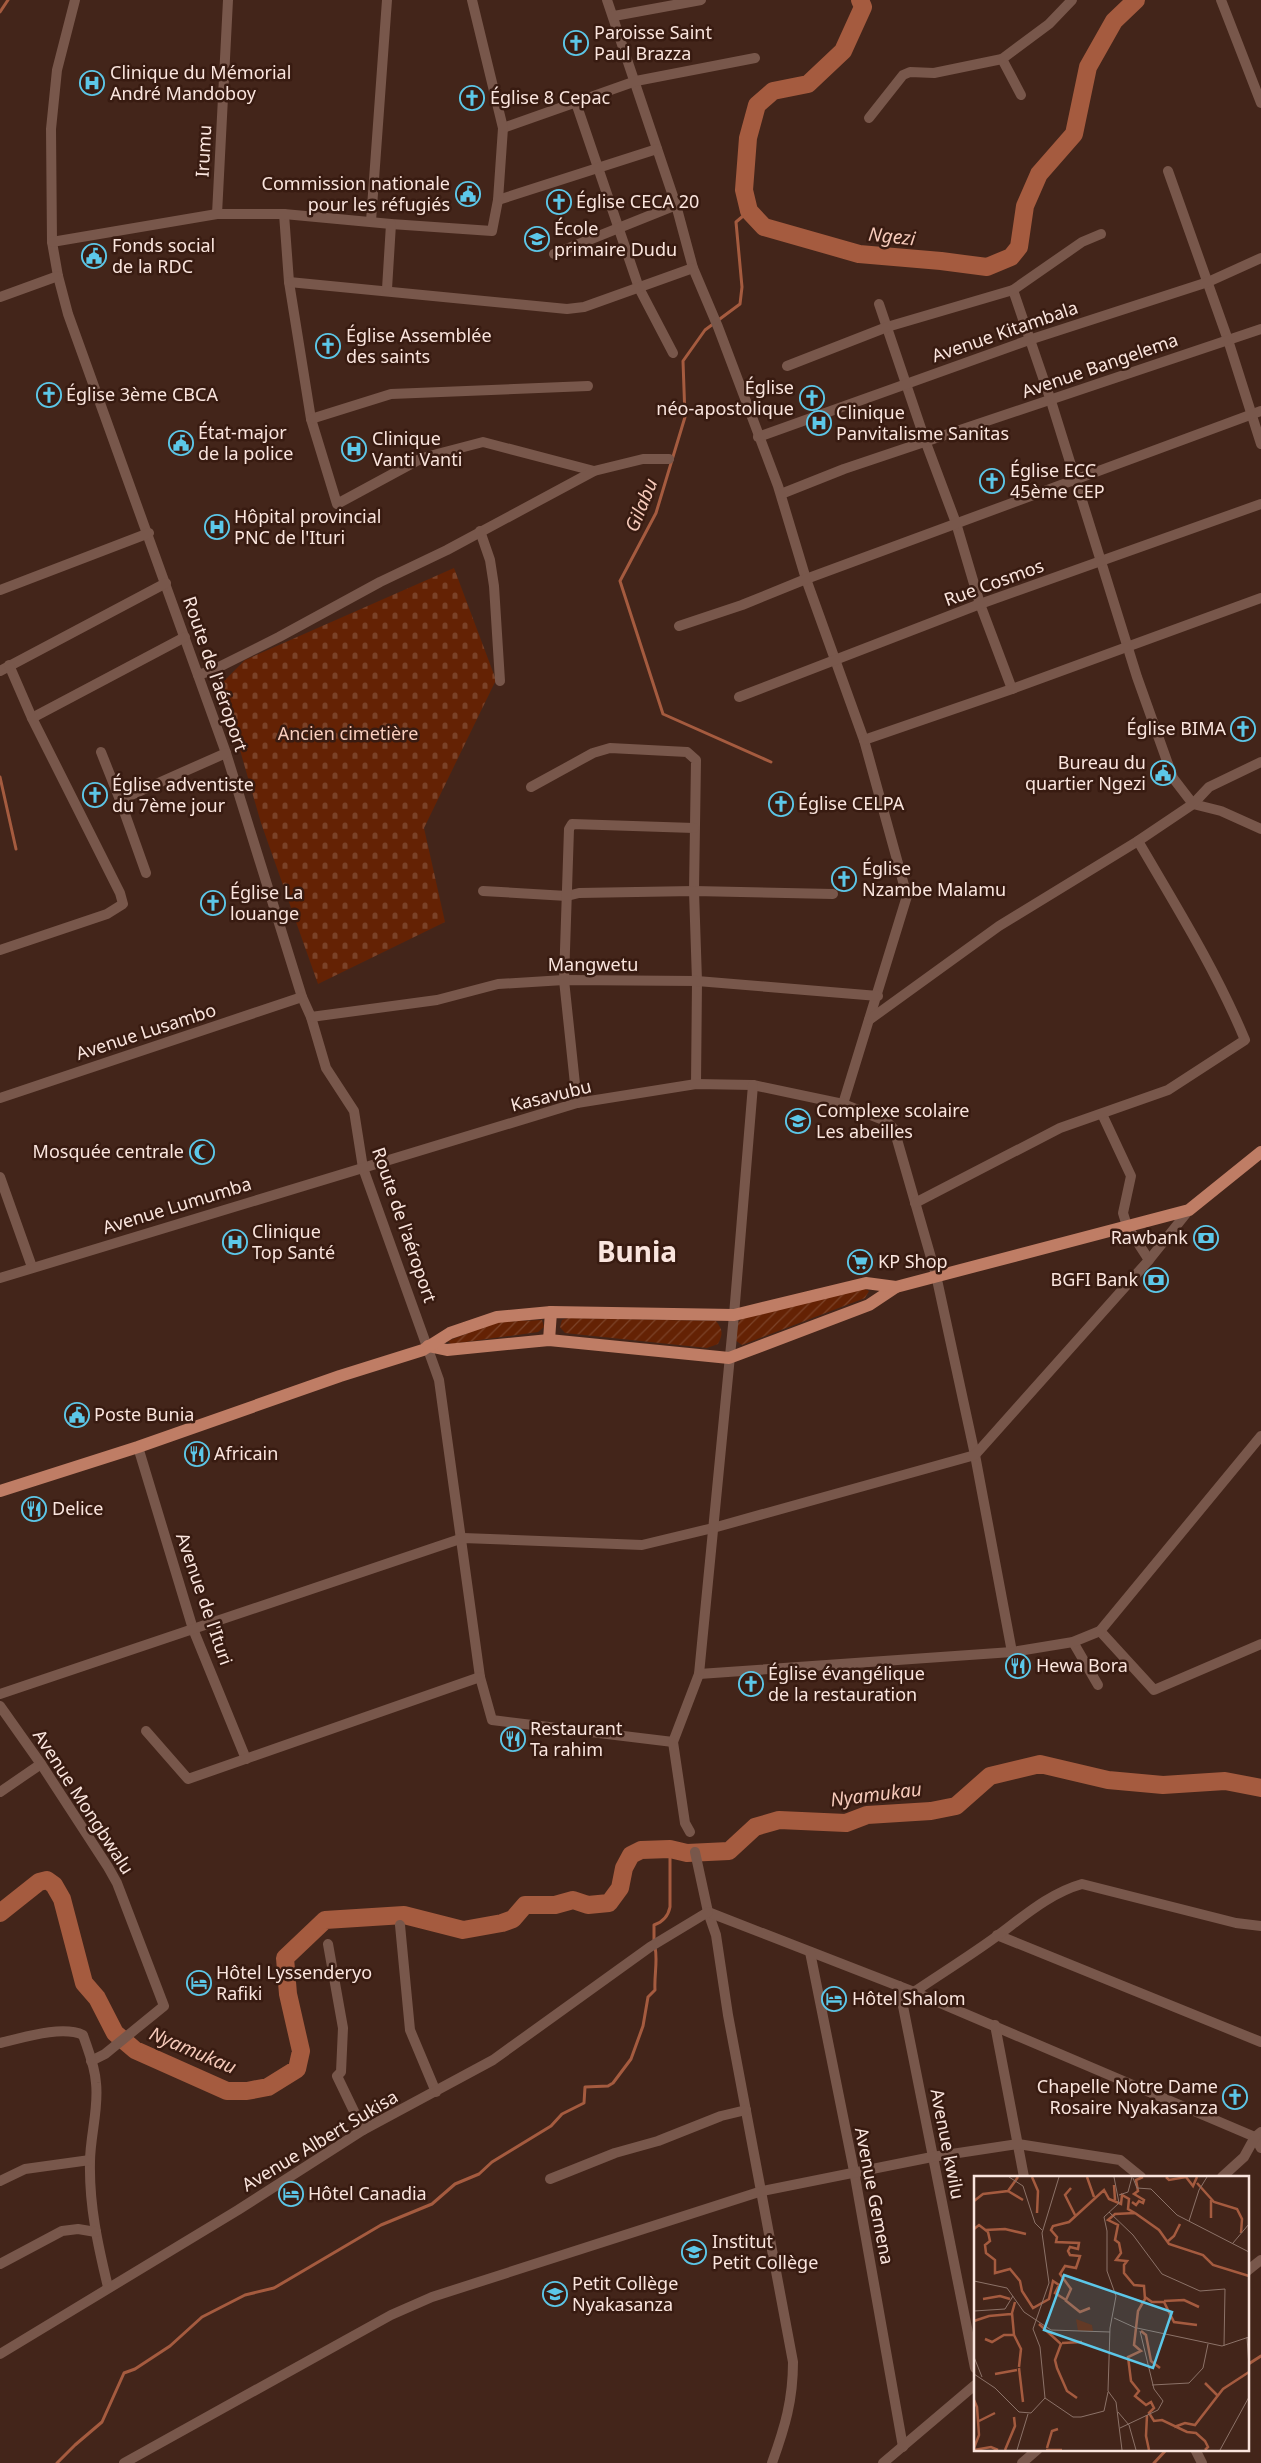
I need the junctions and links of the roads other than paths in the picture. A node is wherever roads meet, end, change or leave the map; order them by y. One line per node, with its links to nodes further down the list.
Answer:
1 (75, 0): 29 (street, Route de l'aéroport)
2 (228, 0): 23 (street, Irumu)
3 (387, 0): 25 (street)
4 (472, 0): 17 (street)
5 (607, 0): 9 (street)
6 (701, 0): 9 (street)
7 (1072, 0): 11 (street)
8 (1221, 0): 15 (street)
9 (614, 16): 12 (street)
10 (755, 58): 12 (street)
11 (1002, 58): 13 (street); 16 (street)
12 (636, 80): 14 (street); 18 (street)
13 (1021, 95)
14 (576, 103): 17 (street); 19 (street)
15 (1261, 103)
16 (869, 118)
17 (503, 128): 21 (street)
18 (658, 149): 19 (street); 22 (street)
19 (597, 167): 21 (street); 27 (street)
20 (1168, 171): 35 (street)
21 (498, 200): 26 (street)
22 (676, 205): 27 (street); 32 (street)
23 (217, 214): 24 (street); 29 (street)
24 (284, 214): 25 (street); 34 (street)
25 (371, 221): 26 (street)
26 (391, 224): 37 (street)
27 (619, 229): 30 (street); 36 (street)
28 (1101, 234): 38 (street)
29 (52, 242): 33 (street, Route de l'aéroport)
30 (554, 254)
31 (1261, 258): 35 (street, Avenue Kitambala)
32 (694, 268): 36 (street); 52 (street)
33 (58, 276): 39 (street); 62 (street, Route de l'aéroport)
34 (289, 282): 37 (street); 51 (street)
35 (1208, 282): 43 (street, Avenue Kitambala); 44 (street)
36 (639, 288): 37 (street); 45 (street)
37 (387, 289)
38 (1013, 290): 41 (street); 43 (street)
39 (0, 297)
40 (879, 304): 41 (street)
41 (887, 327): 46 (street); 47 (street)
42 (1261, 329): 44 (street, Avenue Bangelema)
43 (1029, 340): 47 (street, Avenue Kitambala); 49 (street)
44 (1228, 340): 49 (street, Avenue Bangelema); 50 (street)
45 (673, 353)
46 (787, 366)
47 (906, 383): 52 (street, Avenue Kitambala); 53 (street)
48 (588, 386): 51 (street)
49 (1051, 400): 53 (street, Avenue Bangelema); 57 (street)
50 (1256, 412): 54 (street); 57 (street)
51 (311, 419): 56 (street)
52 (758, 437): 58 (street)
53 (926, 443): 58 (street, Avenue Bangelema); 60 (street)
54 (1261, 444)
55 (669, 459): 56 (street)
56 (594, 471): 61 (street)
57 (1076, 481): 60 (street); 63 (street)
58 (781, 494): 64 (street)
59 (1261, 504): 63 (street, Rue Cosmos)
60 (956, 523): 64 (street); 68 (street)
61 (480, 532): 74 (street); 75 (street)
62 (149, 533): 65 (street, Route de l'aéroport); 66 (street)
63 (1102, 561): 68 (street, Rue Cosmos); 71 (street)
64 (806, 578): 69 (street); 72 (street)
65 (166, 584): 70 (street, Route de l'aéroport); 73 (street)
66 (0, 590)
67 (1261, 598): 71 (street)
68 (980, 604): 72 (street, Rue Cosmos); 76 (street)
69 (679, 626)
70 (186, 637): 74 (street, Route de l'aéroport); 78 (street)
71 (1128, 647): 76 (street); 85 (street)
72 (836, 660): 77 (street, Rue Cosmos); 79 (street)
73 (4, 668): 78 (street)
74 (198, 675): 81 (street, Route de l'aéroport)
75 (500, 682)
76 (1012, 689): 79 (street)
77 (739, 697)
78 (32, 718): 94 (street)
79 (864, 740): 97 (street)
80 (101, 752): 84 (street)
81 (226, 753): 84 (street); 98 (street, Route de l'aéroport)
82 (1261, 762): 85 (street)
83 (531, 787): 86 (street)
84 (120, 800): 89 (street)
85 (1193, 804): 87 (street); 88 (street)
86 (694, 828): 91 (street); 93 (street)
87 (1261, 829)
88 (1138, 841): 100 (street); 106 (street)
89 (146, 873)
90 (483, 891): 93 (street)
91 (694, 891): 92 (street); 93 (street); 96 (street)
92 (834, 894)
93 (567, 896): 95 (street)
94 (0, 950)
95 (564, 980): 96 (street, Mangwetu); 99 (street, Mangwetu); 104 (street)
96 (698, 981): 97 (street, Mangwetu); 101 (street)
97 (878, 996): 100 (street)
98 (302, 998): 99 (street, Route de l'aéroport); 103 (street, Avenue Lusambo)
99 (311, 1017): 108 (street, Route de l'aéroport)
100 (868, 1021): 105 (street)
101 (696, 1084): 102 (street, Kasavubu); 104 (street, Kasavubu)
102 (753, 1084): 105 (street, Kasavubu); 119 (street)
103 (0, 1098)
104 (577, 1103): 108 (street, Kasavubu)
105 (843, 1104): 110 (street, Kasavubu)
106 (1102, 1114): 110 (street); 112 (street)
107 (1261, 1152): 111 (main road)
108 (363, 1168): 114 (street, Avenue Lumumba); 121 (street, Route de l'aéroport)
109 (0, 1177): 114 (street)
110 (915, 1203): 115 (street, Kasavubu)
111 (1188, 1210): 112 (main road); 113 (street)
112 (1127, 1226): 113 (street); 115 (main road)
113 (1148, 1260): 125 (street)
114 (32, 1267): 116 (street, Avenue Lumumba)
115 (936, 1275): 117 (main road); 125 (street, Kasavubu)
116 (0, 1278)
117 (896, 1287): 119 (main road); 122 (main road)
118 (551, 1312): 119 (main road); 120 (main road); 121 (main road)
119 (734, 1315): 122 (street)
120 (549, 1340): 121 (main road); 122 (main road)
121 (428, 1346): 124 (main road); 128 (street, Route de l'aéroport)
122 (729, 1358): 127 (street)
123 (1261, 1436): 130 (street)
124 (138, 1447): 126 (main road); 129 (street, Avenue de l'Ituri)
125 (975, 1455): 127 (street); 133 (street, Kasavubu)
126 (0, 1491)
127 (713, 1528): 128 (street); 134 (street)
128 (462, 1538): 129 (street); 135 (street, Route de l'aéroport)
129 (193, 1629): 137 (street); 141 (street, Avenue de l'Ituri)
130 (1100, 1631): 131 (street); 132 (street)
131 (1073, 1642): 133 (street); 136 (street)
132 (1261, 1644)
133 (1012, 1652): 134 (street)
134 (699, 1674): 140 (street)
135 (480, 1677): 140 (street, Route de l'aéroport); 141 (street)
136 (1098, 1685)
137 (0, 1694)
138 (0, 1706): 142 (street, Avenue Mongbwalu)
139 (146, 1731): 141 (street)
140 (673, 1742): 144 (street)
141 (246, 1759)
142 (41, 1764): 143 (street); 157 (street, Avenue Mongbwalu)
143 (0, 1792)
144 (690, 1832)
145 (695, 1852): 146 (street)
146 (708, 1912): 151 (street); 158 (street, Avenue Albert Sukisa); 159 (street)
147 (400, 1925): 158 (street)
148 (1261, 1926): 149 (street)
149 (998, 1936): 153 (street); 155 (street)
150 (328, 1944): 160 (street)
151 (810, 1952): 152 (street); 166 (street, Avenue Gemena)
152 (899, 1986): 153 (street); 164 (street, Avenue kwilu)
153 (914, 1992): 154 (street)
154 (995, 2026): 161 (street); 162 (street)
155 (1261, 2042)
156 (0, 2043): 157 (street)
157 (91, 2061): 165 (street)
158 (436, 2092): 160 (street, Avenue Albert Sukisa)
159 (746, 2110): 170 (street); 172 (street)
160 (364, 2130): 177 (street, Avenue Albert Sukisa)
161 (1258, 2135): 163 (street); 169 (street)
162 (1018, 2144): 164 (street); 167 (street); 168 (street)
163 (1261, 2148)
164 (932, 2157): 166 (street); 179 (street, Avenue kwilu)
165 (90, 2160): 171 (street); 173 (street)
166 (854, 2171): 172 (street); 181 (street, Avenue Gemena)
167 (1024, 2176)
168 (1140, 2176)
169 (1223, 2176)
170 (550, 2178)
171 (0, 2181)
172 (762, 2191): 184 (street); 185 (street)
173 (96, 2232): 175 (street); 177 (street)
174 (1261, 2260): 176 (street)
175 (0, 2264)
176 (1248, 2270)
177 (108, 2287): 178 (street, Avenue Albert Sukisa)
178 (0, 2354)
179 (974, 2363)
180 (974, 2386): 181 (street)
181 (903, 2447): 186 (street)
182 (1037, 2450): 187 (street)
183 (1196, 2450): 188 (street)
184 (124, 2463)
185 (772, 2463)
186 (883, 2463)
187 (1022, 2463)
188 (1202, 2463)

